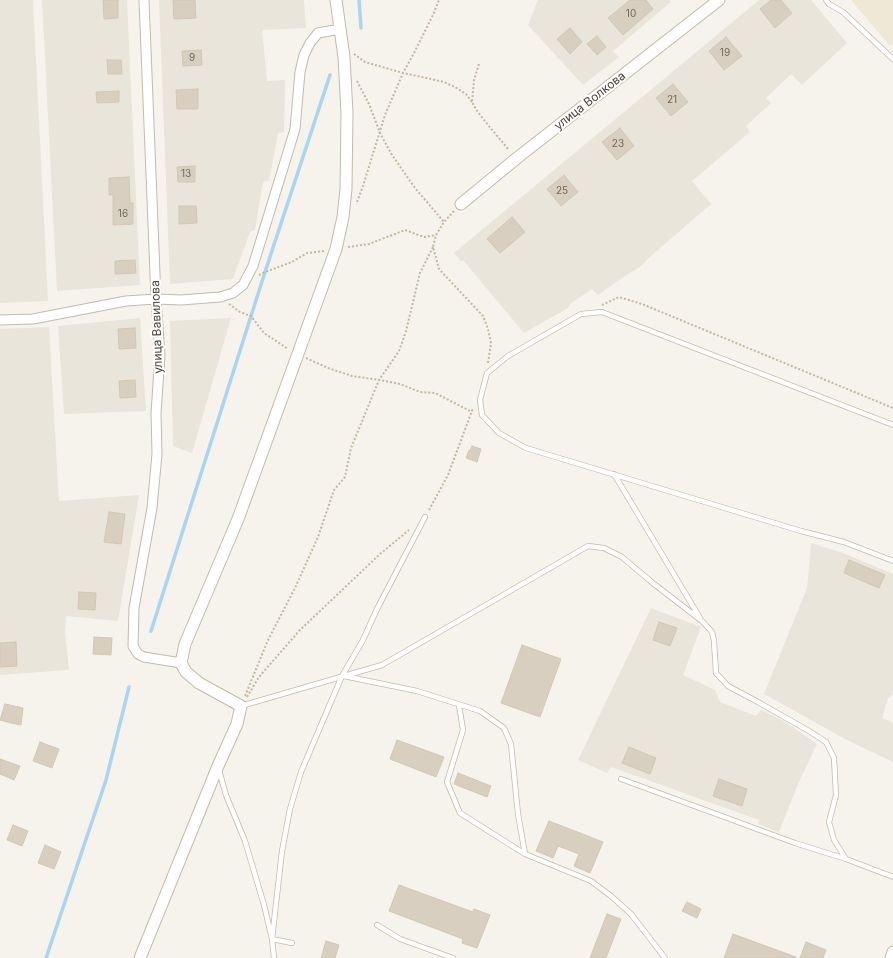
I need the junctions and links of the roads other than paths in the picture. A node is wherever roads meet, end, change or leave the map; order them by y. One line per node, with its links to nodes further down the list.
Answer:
1 (144, 0): 8 (street, улица Вавилова)
2 (336, 0): 5 (street)
3 (826, 0): 6 (lane)
4 (716, 1): 7 (street, улица Волкова)
5 (340, 29): 8 (street); 15 (street)
6 (893, 59)
7 (461, 204)
8 (156, 299): 9 (street); 15 (street, улица Вавилова)
9 (0, 320)
10 (893, 425): 11 (lane)
11 (614, 474): 13 (lane); 14 (lane)
12 (425, 517): 16 (lane)
13 (893, 561)
14 (702, 621): 16 (lane); 22 (lane)
15 (182, 663): 18 (street)
16 (342, 676): 17 (lane); 18 (lane); 25 (lane)
17 (459, 705): 21 (lane); 21 (lane)
18 (241, 706): 19 (street)
19 (218, 766): 25 (lane); 28 (street)
20 (621, 779): 22 (lane)
21 (525, 854): 31 (lane)
22 (846, 859): 23 (lane)
23 (893, 877)
24 (377, 925): 30 (lane)
25 (272, 939): 26 (lane); 29 (lane)
26 (292, 943)
27 (893, 952): 32 (street)
28 (140, 958)
29 (274, 958)
30 (453, 958)
31 (665, 958)
32 (891, 958)

